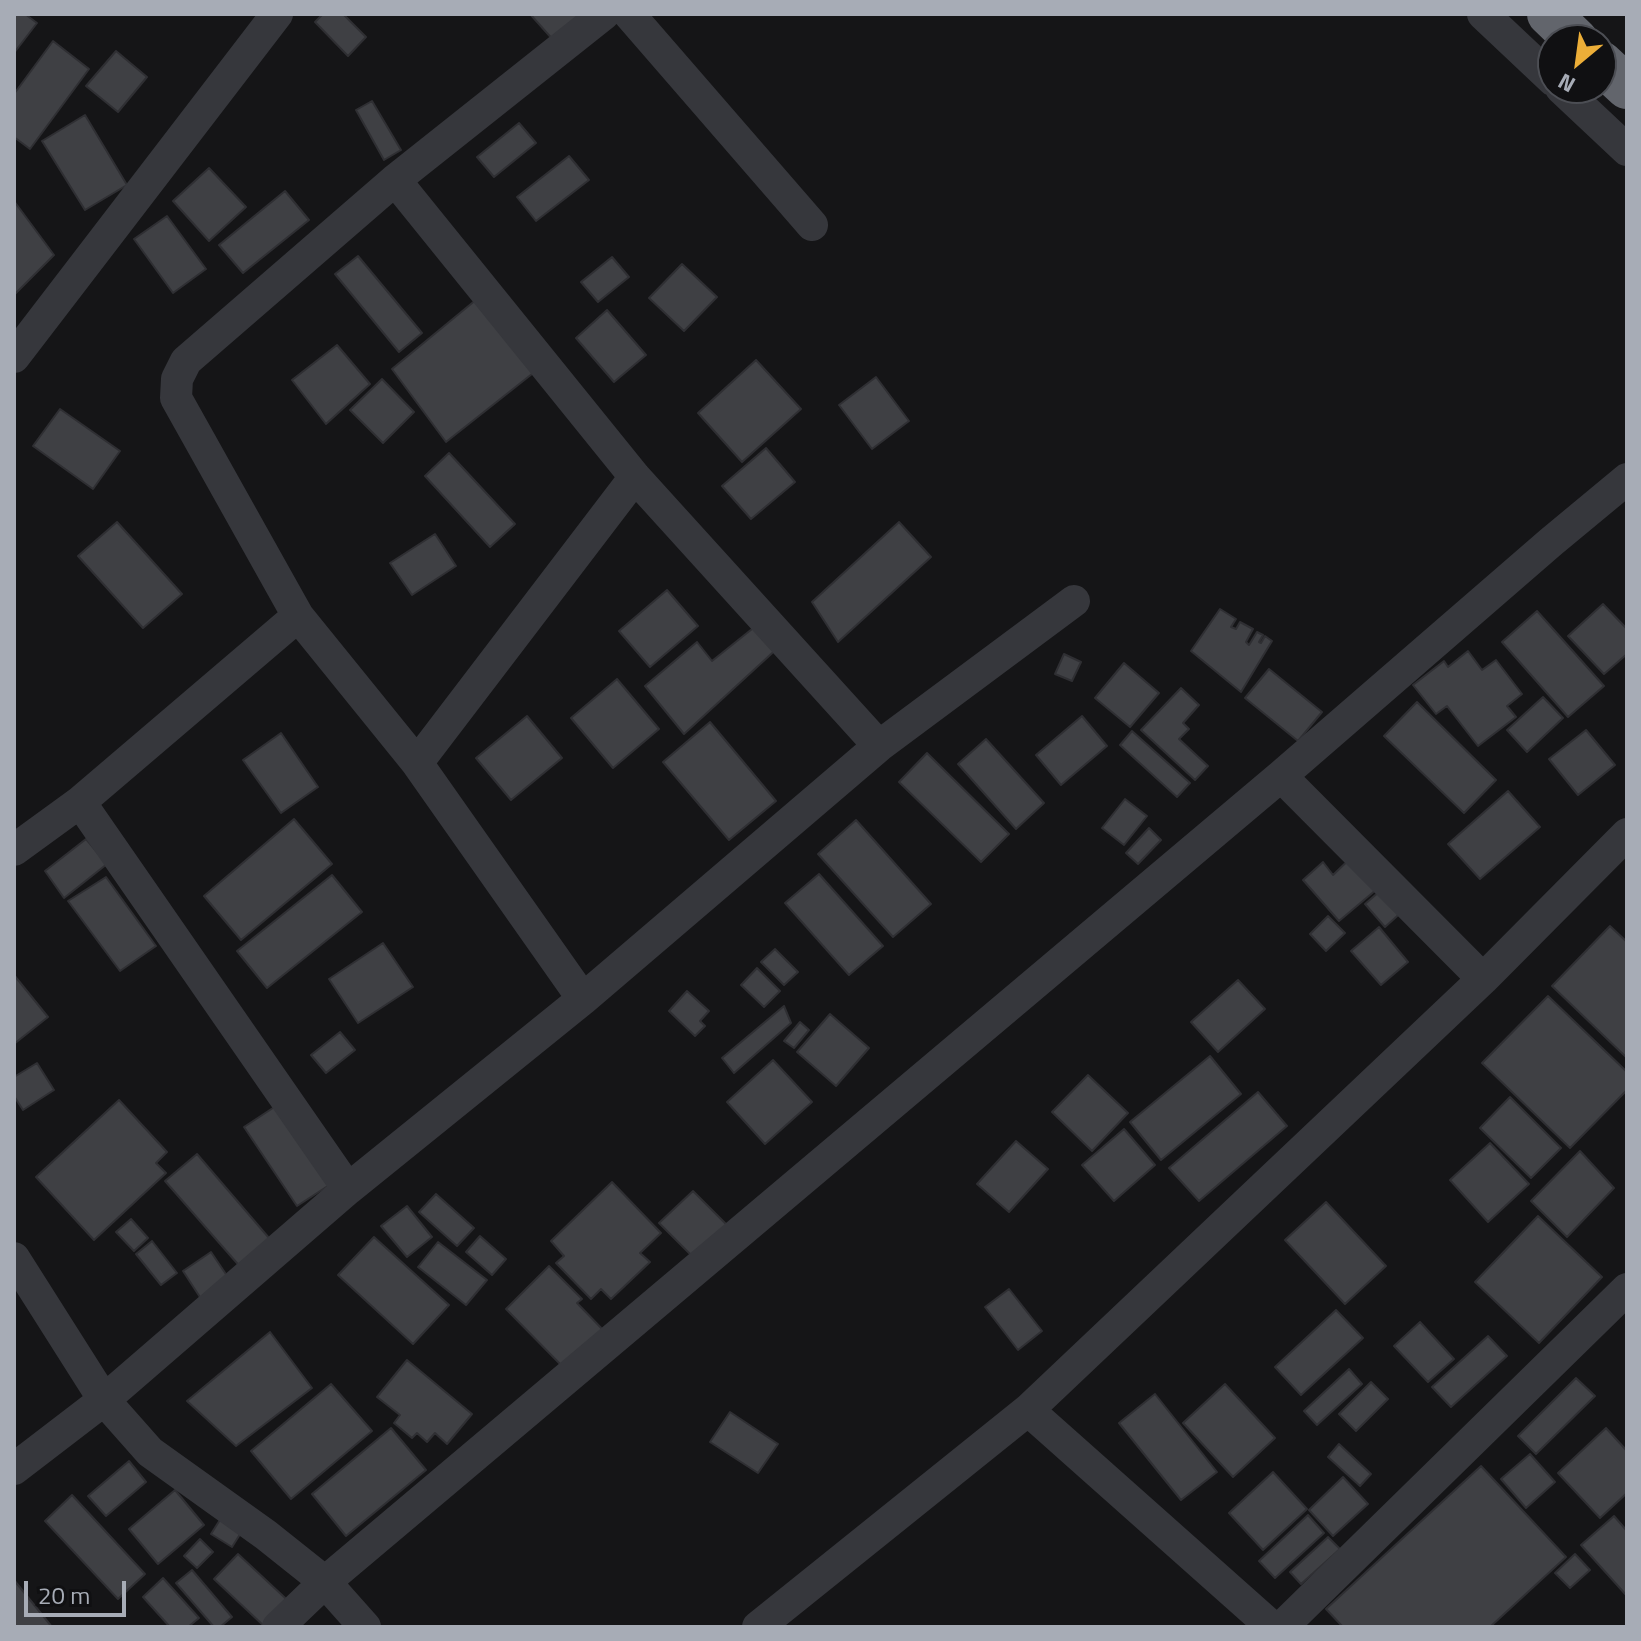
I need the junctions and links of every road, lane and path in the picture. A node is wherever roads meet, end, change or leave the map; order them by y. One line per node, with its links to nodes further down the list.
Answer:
1 (277, 14): 10 (street)
2 (604, 14): 8 (street)
3 (629, 14): 9 (street)
4 (1483, 14): 5 (street)
5 (1537, 65)
6 (1578, 104): 7 (street)
7 (1627, 150)
8 (395, 180): 11 (street); 14 (street)
9 (812, 225)
10 (14, 357)
11 (635, 477): 15 (street); 16 (street)
12 (1627, 479): 17 (street)
13 (1074, 601): 15 (street)
14 (298, 616): 16 (street); 18 (street)
15 (879, 746): 22 (street)
16 (417, 763): 22 (street)
17 (1281, 776): 21 (street); 29 (street)
18 (80, 802): 20 (street); 23 (street)
19 (1627, 834): 21 (street)
20 (14, 850)
21 (1483, 979): 27 (street)
22 (583, 999): 23 (street)
23 (348, 1189): 26 (street)
24 (14, 1258): 26 (street)
25 (1627, 1289): 34 (street)
26 (104, 1400): 28 (street); 29 (street)
27 (1028, 1410): 32 (street); 33 (street)
28 (14, 1469)
29 (325, 1582): 30 (street); 31 (street)
30 (278, 1627)
31 (365, 1627)
32 (758, 1627)
33 (1272, 1627)
34 (1282, 1627)

